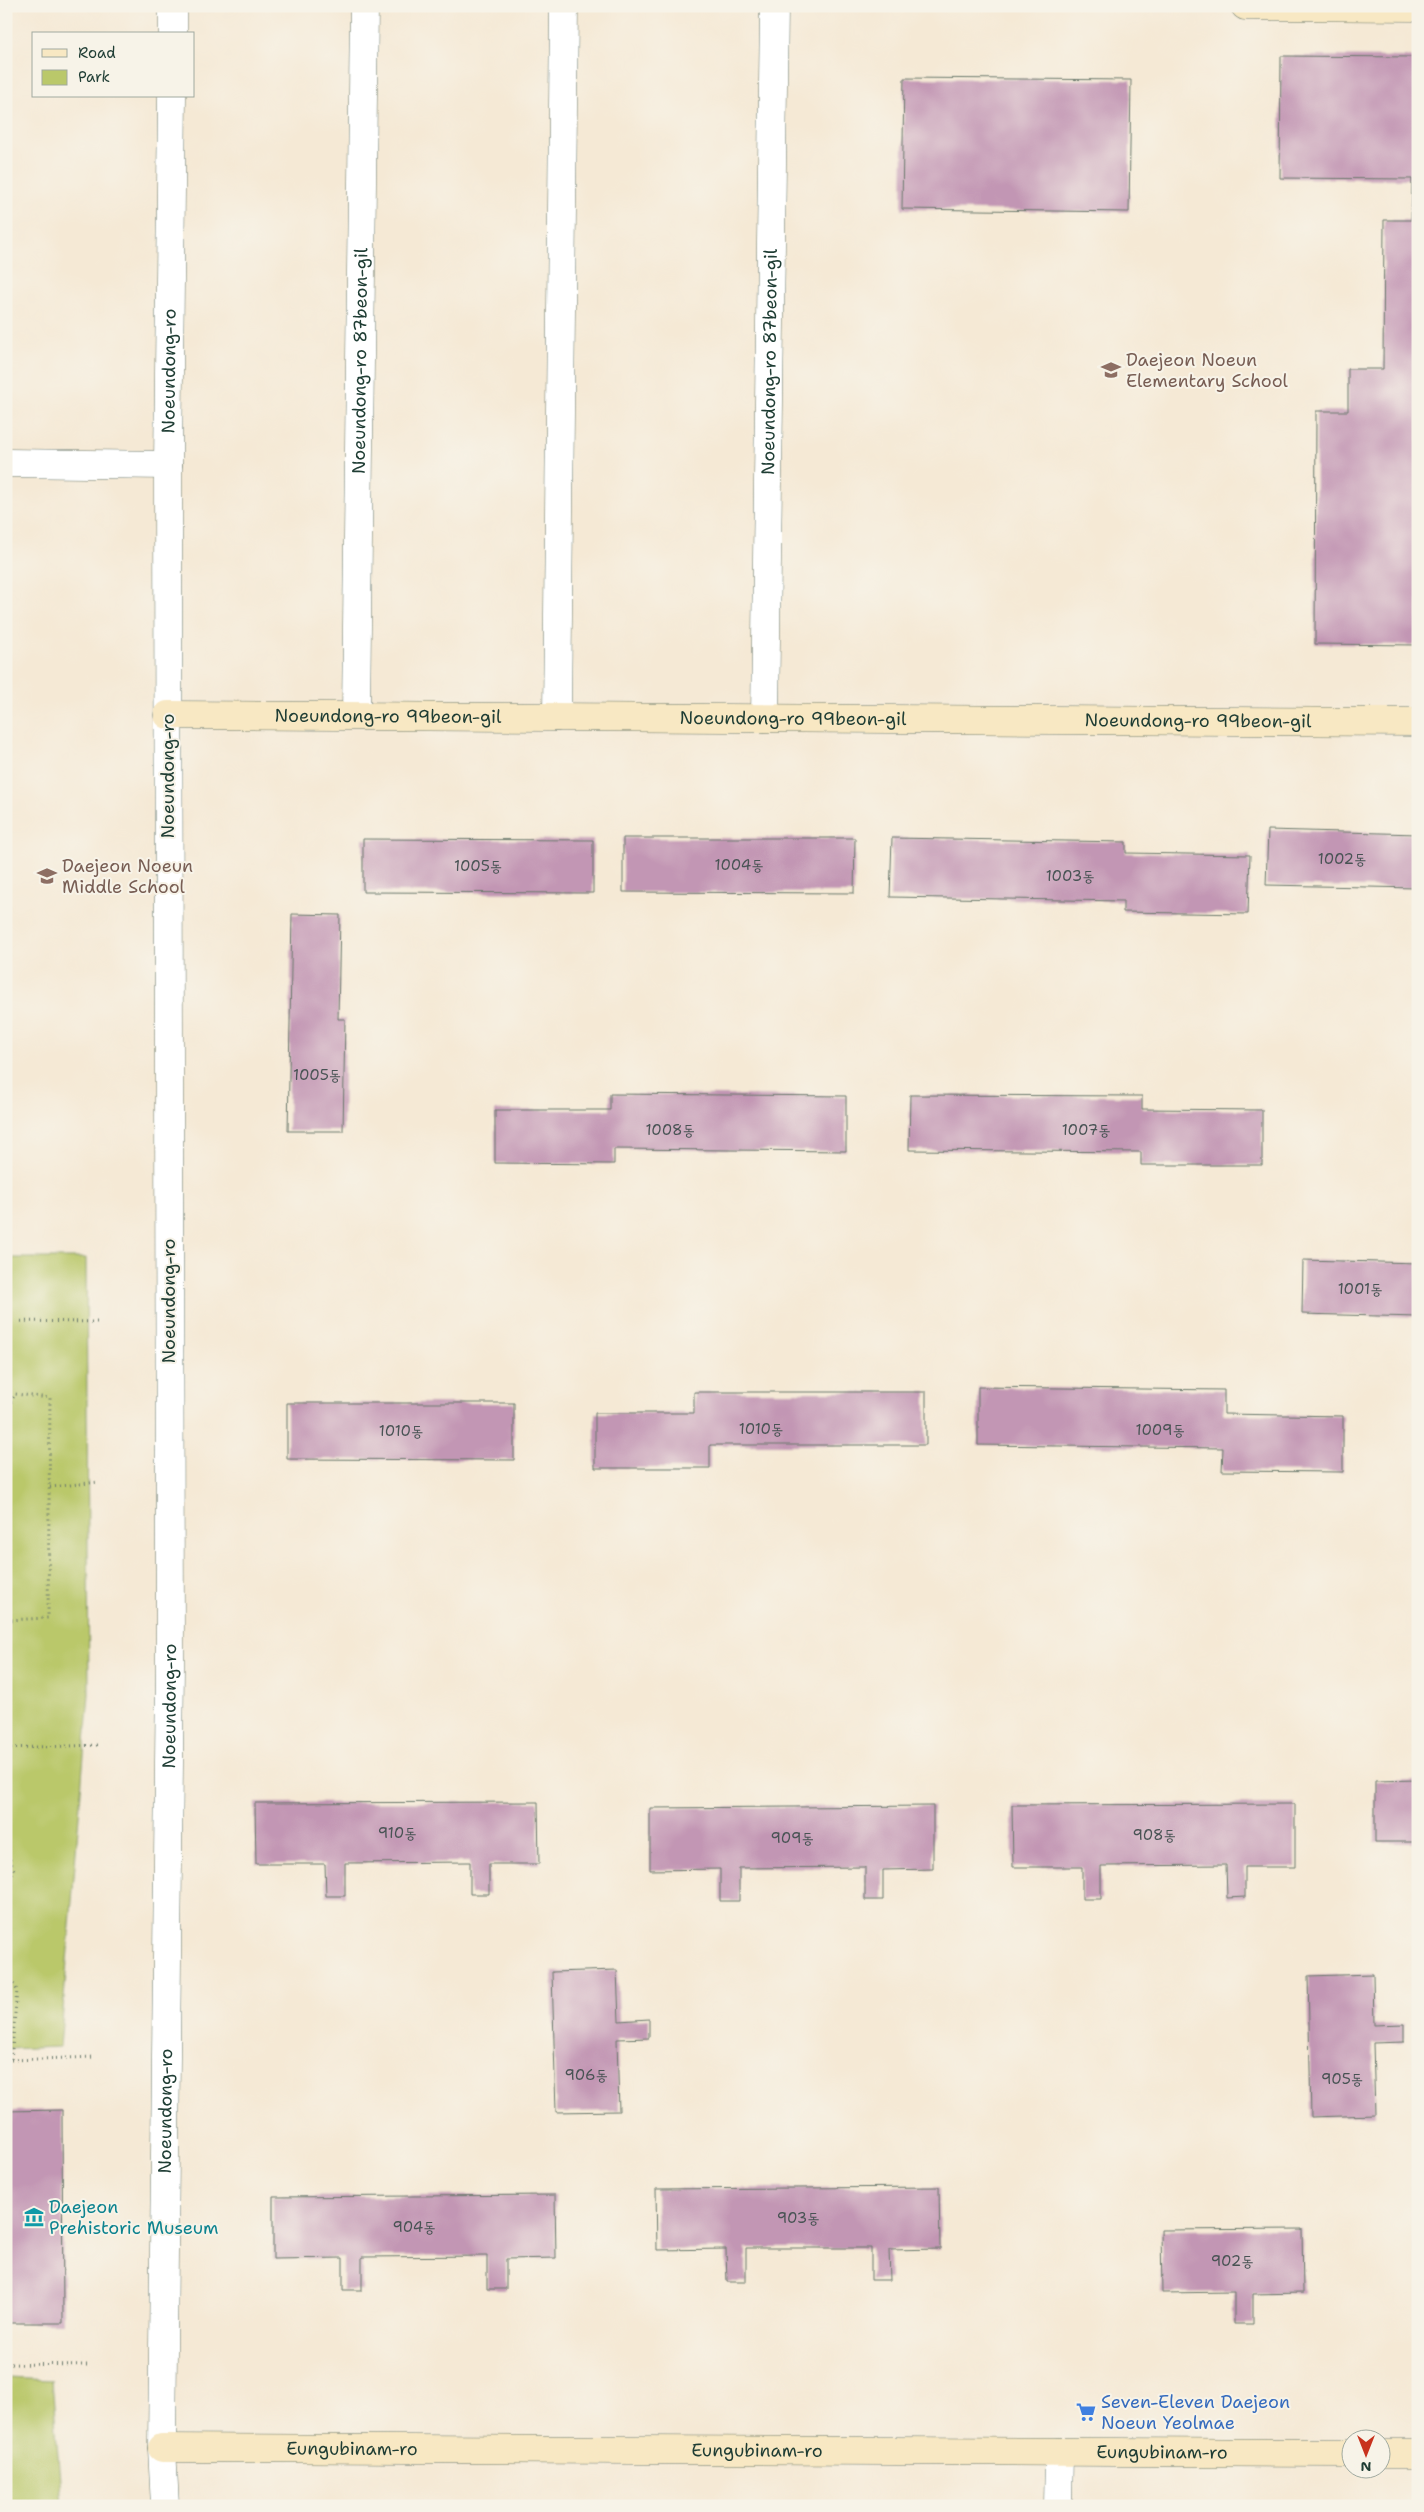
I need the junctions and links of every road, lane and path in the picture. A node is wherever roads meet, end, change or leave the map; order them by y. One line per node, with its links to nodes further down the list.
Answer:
1 (173, 6): 7 (street)
2 (364, 6): 12 (street, Noeundong-ro 87beon-gil)
3 (564, 6): 13 (street)
4 (774, 6): 14 (street, Noeundong-ro 87beon-gil)
5 (1245, 6): 6 (street)
6 (1418, 7)
7 (173, 32)
8 (172, 98): 10 (street, Noeundong-ro)
9 (6, 463): 10 (street)
10 (168, 465): 11 (street, Noeundong-ro)
11 (168, 715): 12 (street, Noeundong-ro 99beon-gil); 32 (street, Noeundong-ro)
12 (356, 715): 13 (street, Noeundong-ro 99beon-gil)
13 (557, 717): 14 (street, Noeundong-ro 99beon-gil)
14 (765, 718): 15 (street, Noeundong-ro 99beon-gil)
15 (1418, 722)
16 (6, 1321): 17 (path)
17 (100, 1322)
18 (6, 1411): 20 (path)
19 (99, 1482): 20 (path)
20 (50, 1487): 21 (path)
21 (6, 1620)
22 (99, 1745): 23 (path)
23 (6, 1748)
24 (6, 1850): 25 (path)
25 (6, 1892)
26 (6, 1971): 29 (path)
27 (94, 2057): 29 (path)
28 (6, 2060): 29 (path)
29 (11, 2060)
30 (6, 2364): 31 (path)
31 (89, 2365)
32 (162, 2448): 33 (street, Eungubinam-ro); 37 (street, Noeundong-ro)
33 (1059, 2452): 34 (street, Eungubinam-ro); 38 (street)
34 (1342, 2454)
35 (1392, 2454): 36 (street)
36 (1418, 2454)
37 (165, 2506)
38 (1058, 2506)

